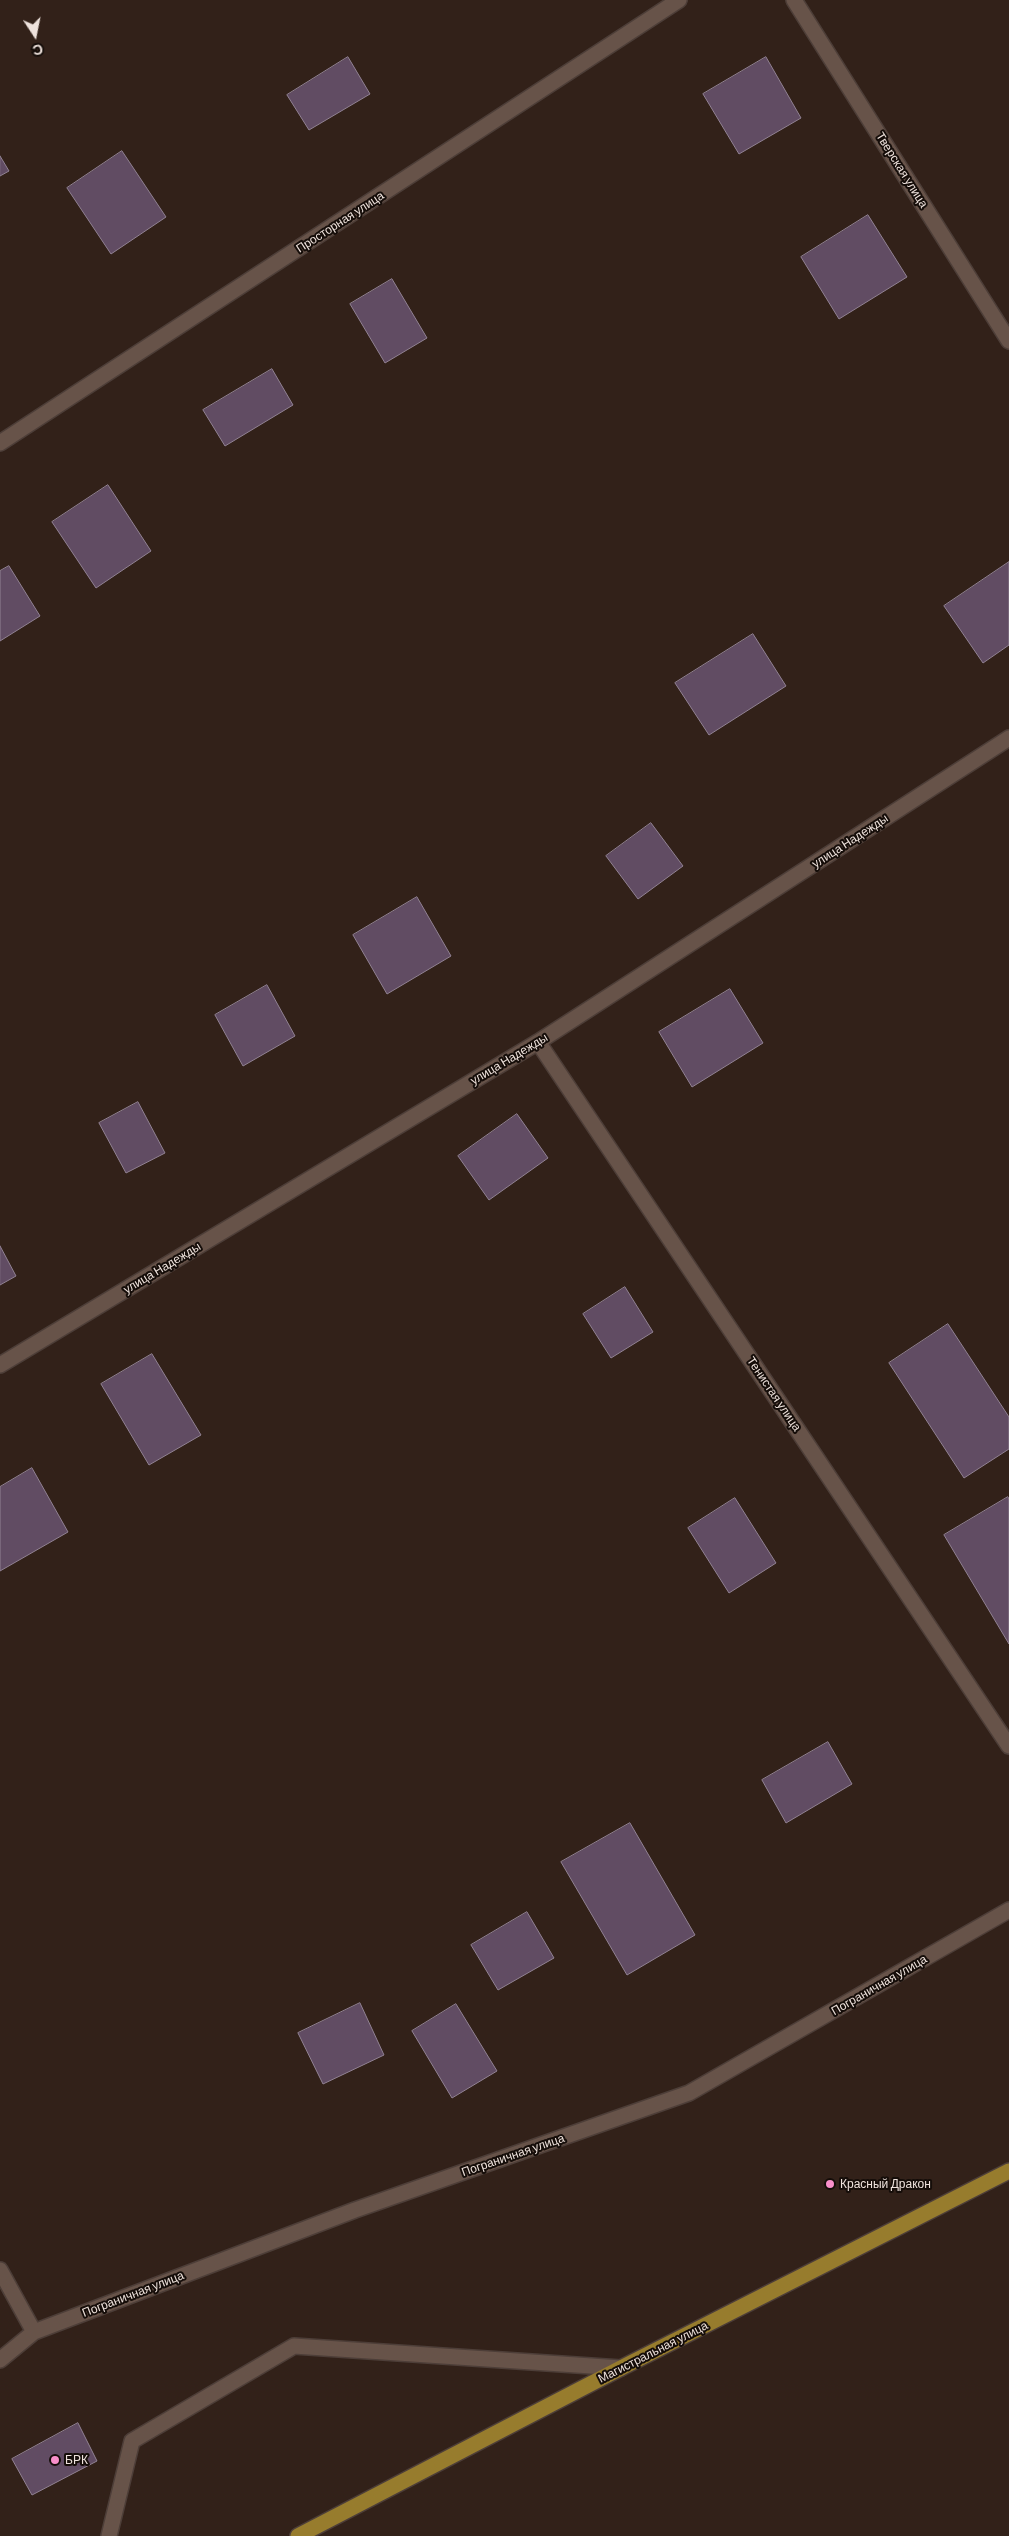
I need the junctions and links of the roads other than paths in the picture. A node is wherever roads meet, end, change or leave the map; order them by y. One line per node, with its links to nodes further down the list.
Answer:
1 (679, 0): 4 (street, Просторная улица)
2 (794, 0): 3 (street, Тверская улица)
3 (1009, 341)
4 (0, 443)
5 (1009, 738): 6 (street, улица Надежды)
6 (538, 1042): 7 (street, улица Надежды); 8 (street, Тенистая улица)
7 (0, 1365)
8 (1009, 1746)
9 (1009, 1910): 12 (street, Пограничная улица)
10 (1009, 2171): 14 (main road, Магистральная улица)
11 (0, 2270): 12 (street)
12 (34, 2332): 13 (street, Пограничная улица)
13 (0, 2360)
14 (621, 2368): 15 (street); 16 (main road, Магистральная улица)
15 (110, 2536)
16 (298, 2536)

